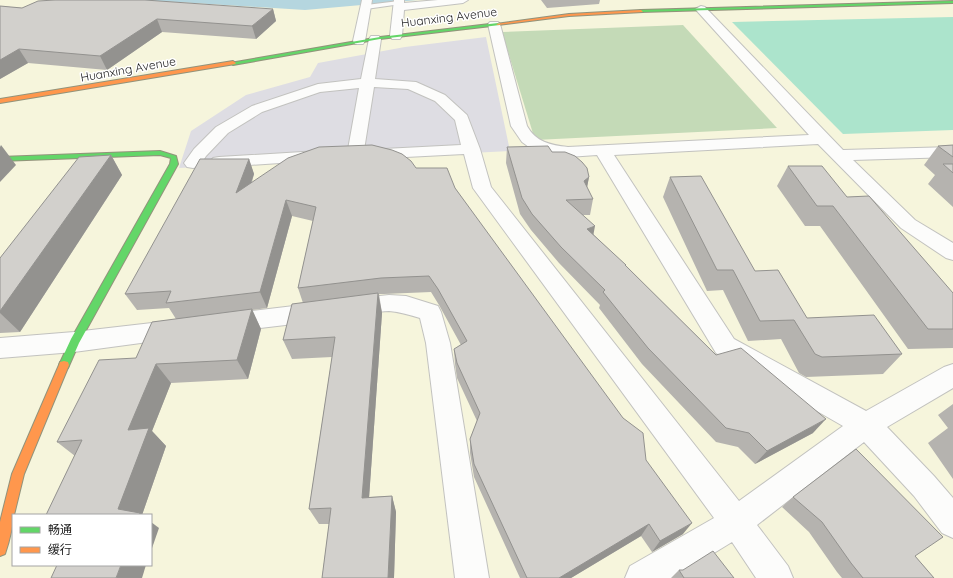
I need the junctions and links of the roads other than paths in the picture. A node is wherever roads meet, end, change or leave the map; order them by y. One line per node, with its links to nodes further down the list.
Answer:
1 (463, 0): 4 (street)
2 (929, 1): 3 (street, Huanxing Avenue); 6 (street, Huanxing Avenue)
3 (953, 2)
4 (399, 3): 5 (lane); 8 (street)
5 (367, 4): 10 (street)
6 (701, 9): 7 (street, Huanxing Avenue); 13 (street)
7 (494, 24): 8 (street, Huanxing Avenue); 15 (street)
8 (396, 36): 9 (street, Huanxing Avenue)
9 (375, 39): 10 (street, Huanxing Avenue); 11 (street)
10 (359, 41): 12 (street, Huanxing Avenue)
11 (368, 83): 14 (street); 17 (street); 20 (street)
12 (0, 101)
13 (822, 139): 15 (street); 18 (street)
14 (472, 149): 17 (street); 27 (street)
15 (602, 151): 26 (street)
16 (953, 152): 18 (street)
17 (342, 155): 20 (street)
18 (839, 155): 22 (street)
19 (0, 159): 21 (street)
20 (193, 163): 21 (street)
21 (174, 164): 23 (street)
22 (953, 253)
23 (74, 342): 24 (street); 29 (street); 30 (street)
24 (0, 348)
25 (953, 375): 26 (street)
26 (866, 425): 27 (street); 28 (street)
27 (736, 522): 31 (street); 32 (street)
28 (953, 522)
29 (0, 550)
30 (472, 578)
31 (642, 578)
32 (776, 578)

